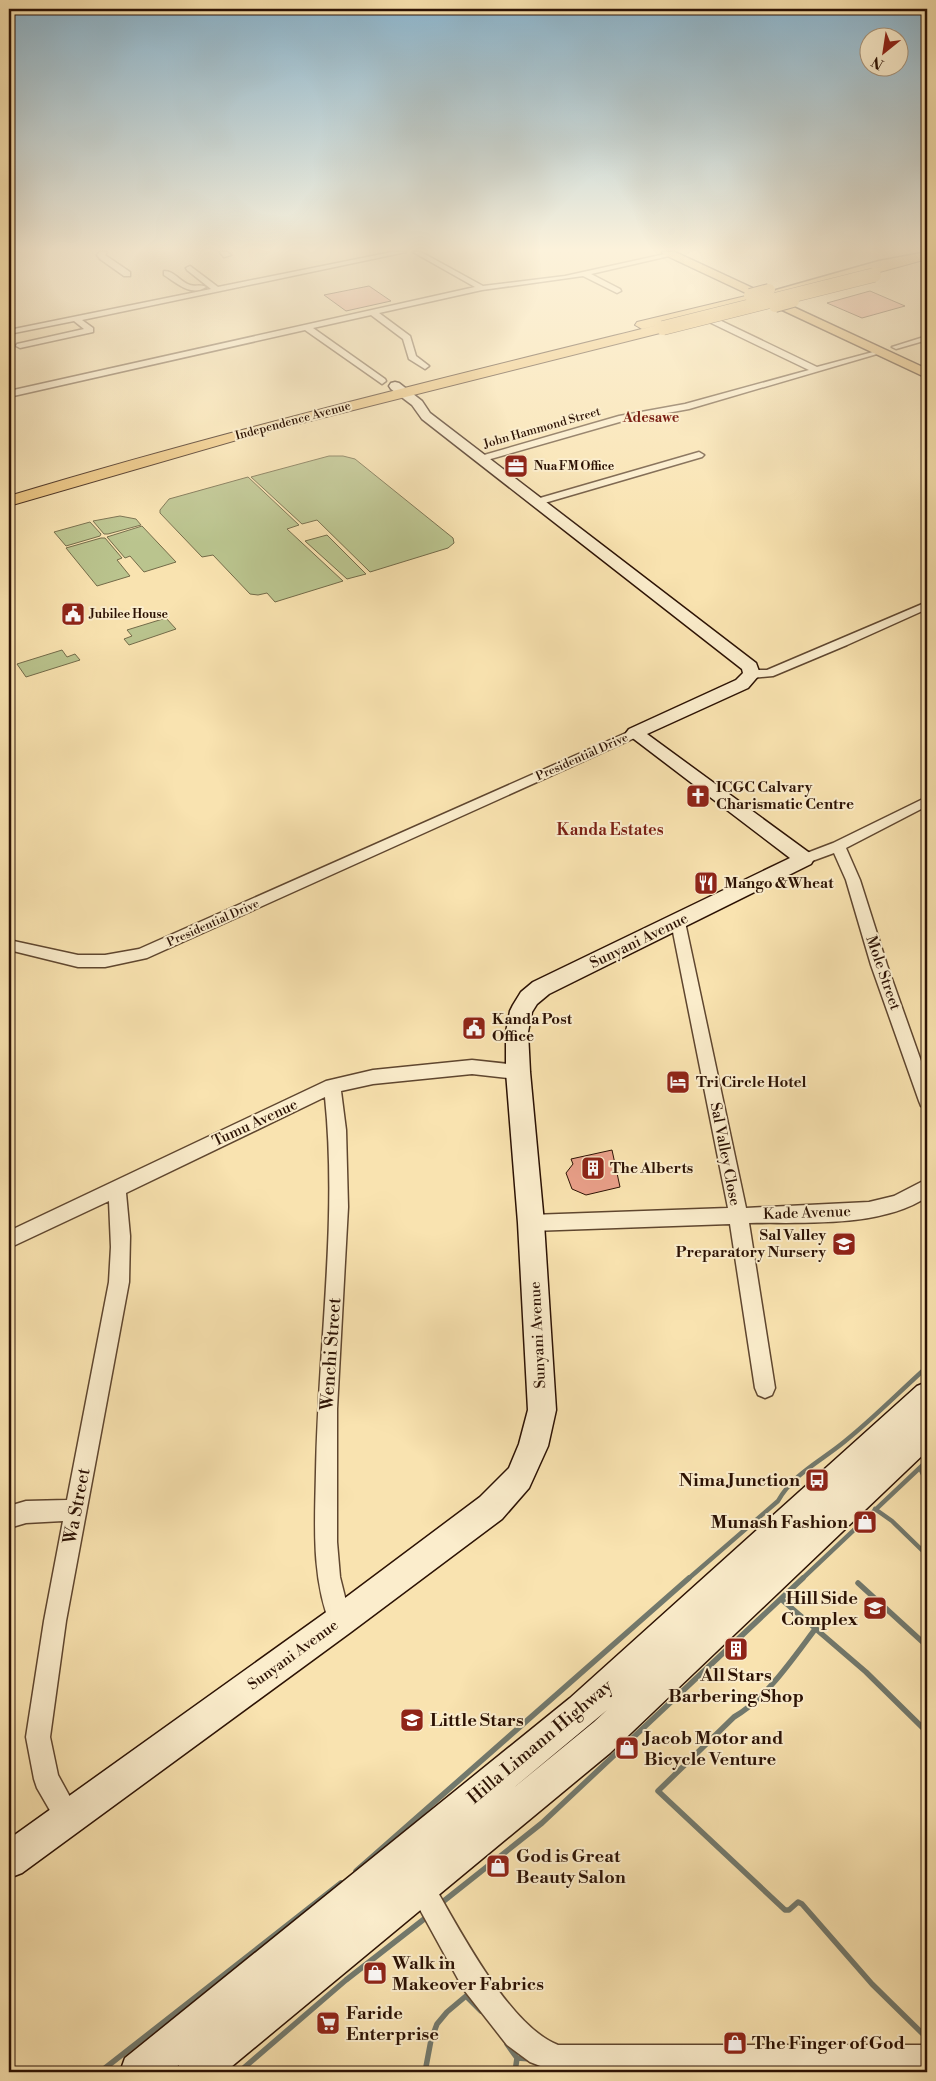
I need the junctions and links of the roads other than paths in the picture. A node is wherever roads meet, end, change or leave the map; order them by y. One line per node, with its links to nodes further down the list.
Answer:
1 (208, 349): 16 (street)
2 (337, 349): 17 (street)
3 (409, 349): 12 (street)
4 (567, 349): 17 (highway, Independence Avenue)
5 (569, 349): 17 (highway, Independence Avenue)
6 (773, 349): 14 (street)
7 (862, 349): 11 (main road)
8 (874, 349): 15 (main road)
9 (890, 349): 13 (main road)
10 (899, 349): 13 (main road)
11 (872, 354): 14 (street, John Hammond Street); 15 (main road)
12 (425, 366)
13 (927, 366)
14 (816, 370): 19 (street, John Hammond Street)
15 (927, 374)
16 (9, 394)
17 (402, 395): 19 (street); 20 (highway, Independence Avenue); 21 (highway, Independence Avenue)
18 (699, 455): 22 (street)
19 (480, 459): 22 (street)
20 (9, 493)
21 (9, 501)
22 (537, 502): 24 (street)
23 (927, 605): 24 (street)
24 (752, 674): 25 (street, Presidential Drive)
25 (635, 733): 28 (street); 30 (street, Presidential Drive)
26 (927, 801): 27 (street, Sunyani Avenue)
27 (838, 846): 28 (street, Sunyani Avenue); 33 (street, Mole Street)
28 (804, 859): 29 (street, Sunyani Avenue)
29 (678, 922): 31 (street, Sunyani Avenue); 36 (street, Sal Valley Close)
30 (9, 945)
31 (518, 1072): 32 (street, Tumu Avenue); 37 (street, Sunyani Avenue)
32 (332, 1086): 35 (street, Tumu Avenue); 44 (street, Wenchi Street)
33 (927, 1101)
34 (927, 1187): 36 (street, Kade Avenue)
35 (116, 1189): 38 (street, Tumu Avenue); 42 (street, Wa Street)
36 (738, 1215): 37 (street, Kade Avenue); 39 (street, Sal Valley Close)
37 (531, 1223): 44 (street, Sunyani Avenue)
38 (9, 1240)
39 (765, 1388)
40 (927, 1396): 49 (street, Hilla Limann Highway)
41 (927, 1431): 47 (street)
42 (77, 1510): 43 (street); 45 (street, Wa Street)
43 (9, 1517)
44 (340, 1621): 45 (street, Sunyani Avenue)
45 (68, 1817): 46 (street, Sunyani Avenue)
46 (9, 1860)
47 (420, 1886): 48 (street); 50 (street)
48 (927, 2059)
49 (139, 2072)
50 (195, 2072)

